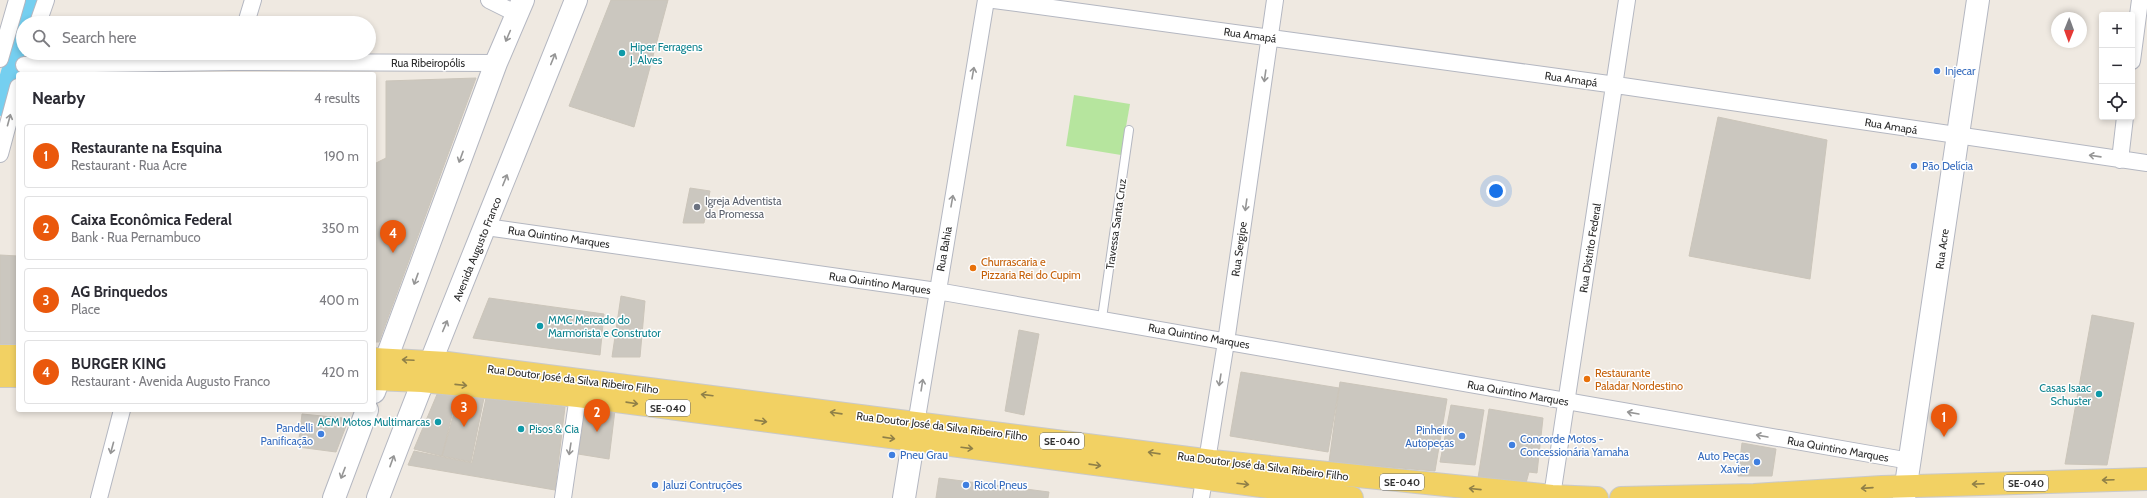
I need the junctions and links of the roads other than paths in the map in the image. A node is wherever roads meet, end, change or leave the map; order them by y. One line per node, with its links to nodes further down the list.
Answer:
1 (16, 0): 17 (street)
2 (46, 0): 13 (street)
3 (253, 0): 14 (street)
4 (489, 0): 12 (street)
5 (576, 0): 29 (main road, Avenida Augusto Franco, one-way to 5)
6 (986, 0): 30 (street, Rua Bahia, one-way to 6)
7 (994, 0): 15 (street, Rua Amapá)
8 (1275, 0): 15 (street, Rua Sergipe)
9 (1628, 0): 21 (street, Rua Distrito Federal)
10 (1978, 0): 25 (main road, Rua Acre)
11 (2140, 0): 16 (street)
12 (520, 7): 19 (main road, one-way to 19)
13 (40, 16)
14 (248, 16)
15 (1270, 38): 21 (street, Rua Amapá); 32 (street, Rua Sergipe, one-way to 32)
16 (2134, 48)
17 (0, 59)
18 (233, 63): 19 (street, Rua Ribeiropólis); 20 (street, Rua Ribeiropólis)
19 (496, 63): 36 (main road, one-way to 36)
20 (24, 64)
21 (1616, 85): 25 (street, Rua Amapá); 40 (street, Rua Distrito Federal)
22 (16, 94): 26 (street, one-way to 22)
23 (2125, 120): 27 (street)
24 (1129, 130): 31 (lane, Travessa Santa Cruz)
25 (1959, 136): 27 (street, Rua Amapá, one-way to 25); 44 (main road, Rua Acre)
26 (0, 154)
27 (2120, 160): 28 (street, Rua Amapá)
28 (2147, 163)
29 (486, 227): 30 (street, Rua Quintino Marques); 35 (main road, Avenida Augusto Franco, one-way to 29)
30 (937, 291): 31 (street, Rua Quintino Marques); 43 (street, Rua Bahia, one-way to 30)
31 (1102, 318): 32 (street, Rua Quintino Marques)
32 (1226, 342): 40 (street, Rua Quintino Marques); 46 (street, Rua Sergipe, one-way to 46)
33 (0, 356): 34 (main road)
34 (16, 356)
35 (426, 371): 36 (main road, SE-040); 39 (main road, Rua Doutor José da Silva Ribeiro Filho / SE-040, one-way to 39); 43 (main road, Rua Doutor José da Silva Ribeiro Filho / SE-040, one-way to 35); 51 (main road, Avenida Augusto Franco, one-way to 35)
36 (377, 374)
37 (0, 376): 38 (main road)
38 (16, 376)
39 (578, 396): 43 (main road, Rua Doutor José da Silva Ribeiro Filho / SE-040, one-way to 43); 52 (street, one-way to 52)
40 (1567, 402): 44 (street, Rua Quintino Marques, one-way to 40); 48 (street, Rua Distrito Federal)
41 (121, 412): 49 (street, one-way to 49)
42 (366, 412): 50 (main road, one-way to 50)
43 (915, 432): 46 (main road, Rua Doutor José da Silva Ribeiro Filho / SE-040); 53 (main road, Rua Bahia)
44 (1910, 462): 47 (main road, Rua Acre)
45 (2147, 478): 47 (main road, SE-040, one-way to 47)
46 (1204, 479): 48 (main road, Rua Doutor José da Silva Ribeiro Filho / SE-040, one-way to 46); 54 (main road, Rua Doutor José da Silva Ribeiro Filho / SE-040, one-way to 54)
47 (1905, 492): 56 (main road, SE-040, one-way to 56)
48 (1552, 496): 55 (main road, Rua Doutor José da Silva Ribeiro Filho / SE-040)
49 (99, 498)
50 (334, 498)
51 (378, 498)
52 (563, 498)
53 (904, 498)
54 (1352, 498)
55 (1598, 498)
56 (1621, 498)

